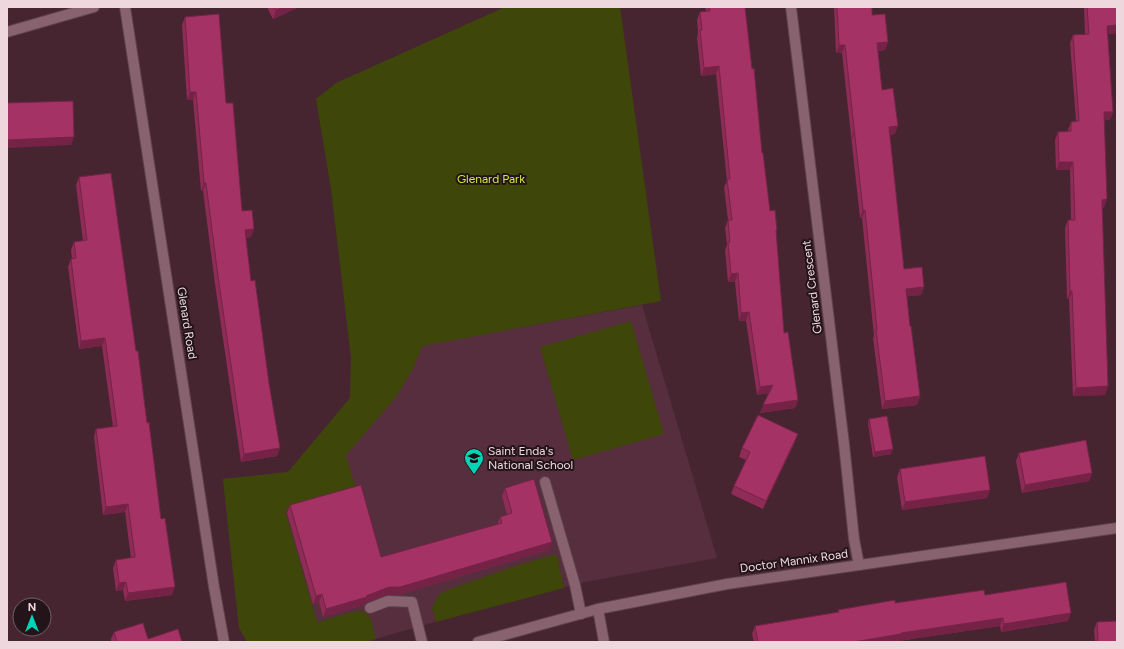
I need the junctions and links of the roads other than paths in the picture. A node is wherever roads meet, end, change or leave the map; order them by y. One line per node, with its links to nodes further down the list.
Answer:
1 (94, 7): 4 (street)
2 (125, 7): 11 (street, Glenard Road)
3 (792, 7): 7 (street, Glenard Crescent)
4 (7, 32)
5 (545, 482): 10 (street)
6 (1117, 528): 7 (street, Doctor Mannix Road)
7 (859, 565): 9 (street, Doctor Mannix Road)
8 (370, 608): 12 (street)
9 (598, 609): 10 (street, Doctor Mannix Road); 14 (street)
10 (581, 614): 13 (street, Doctor Mannix Road)
11 (224, 642)
12 (422, 642)
13 (478, 642)
14 (604, 642)

